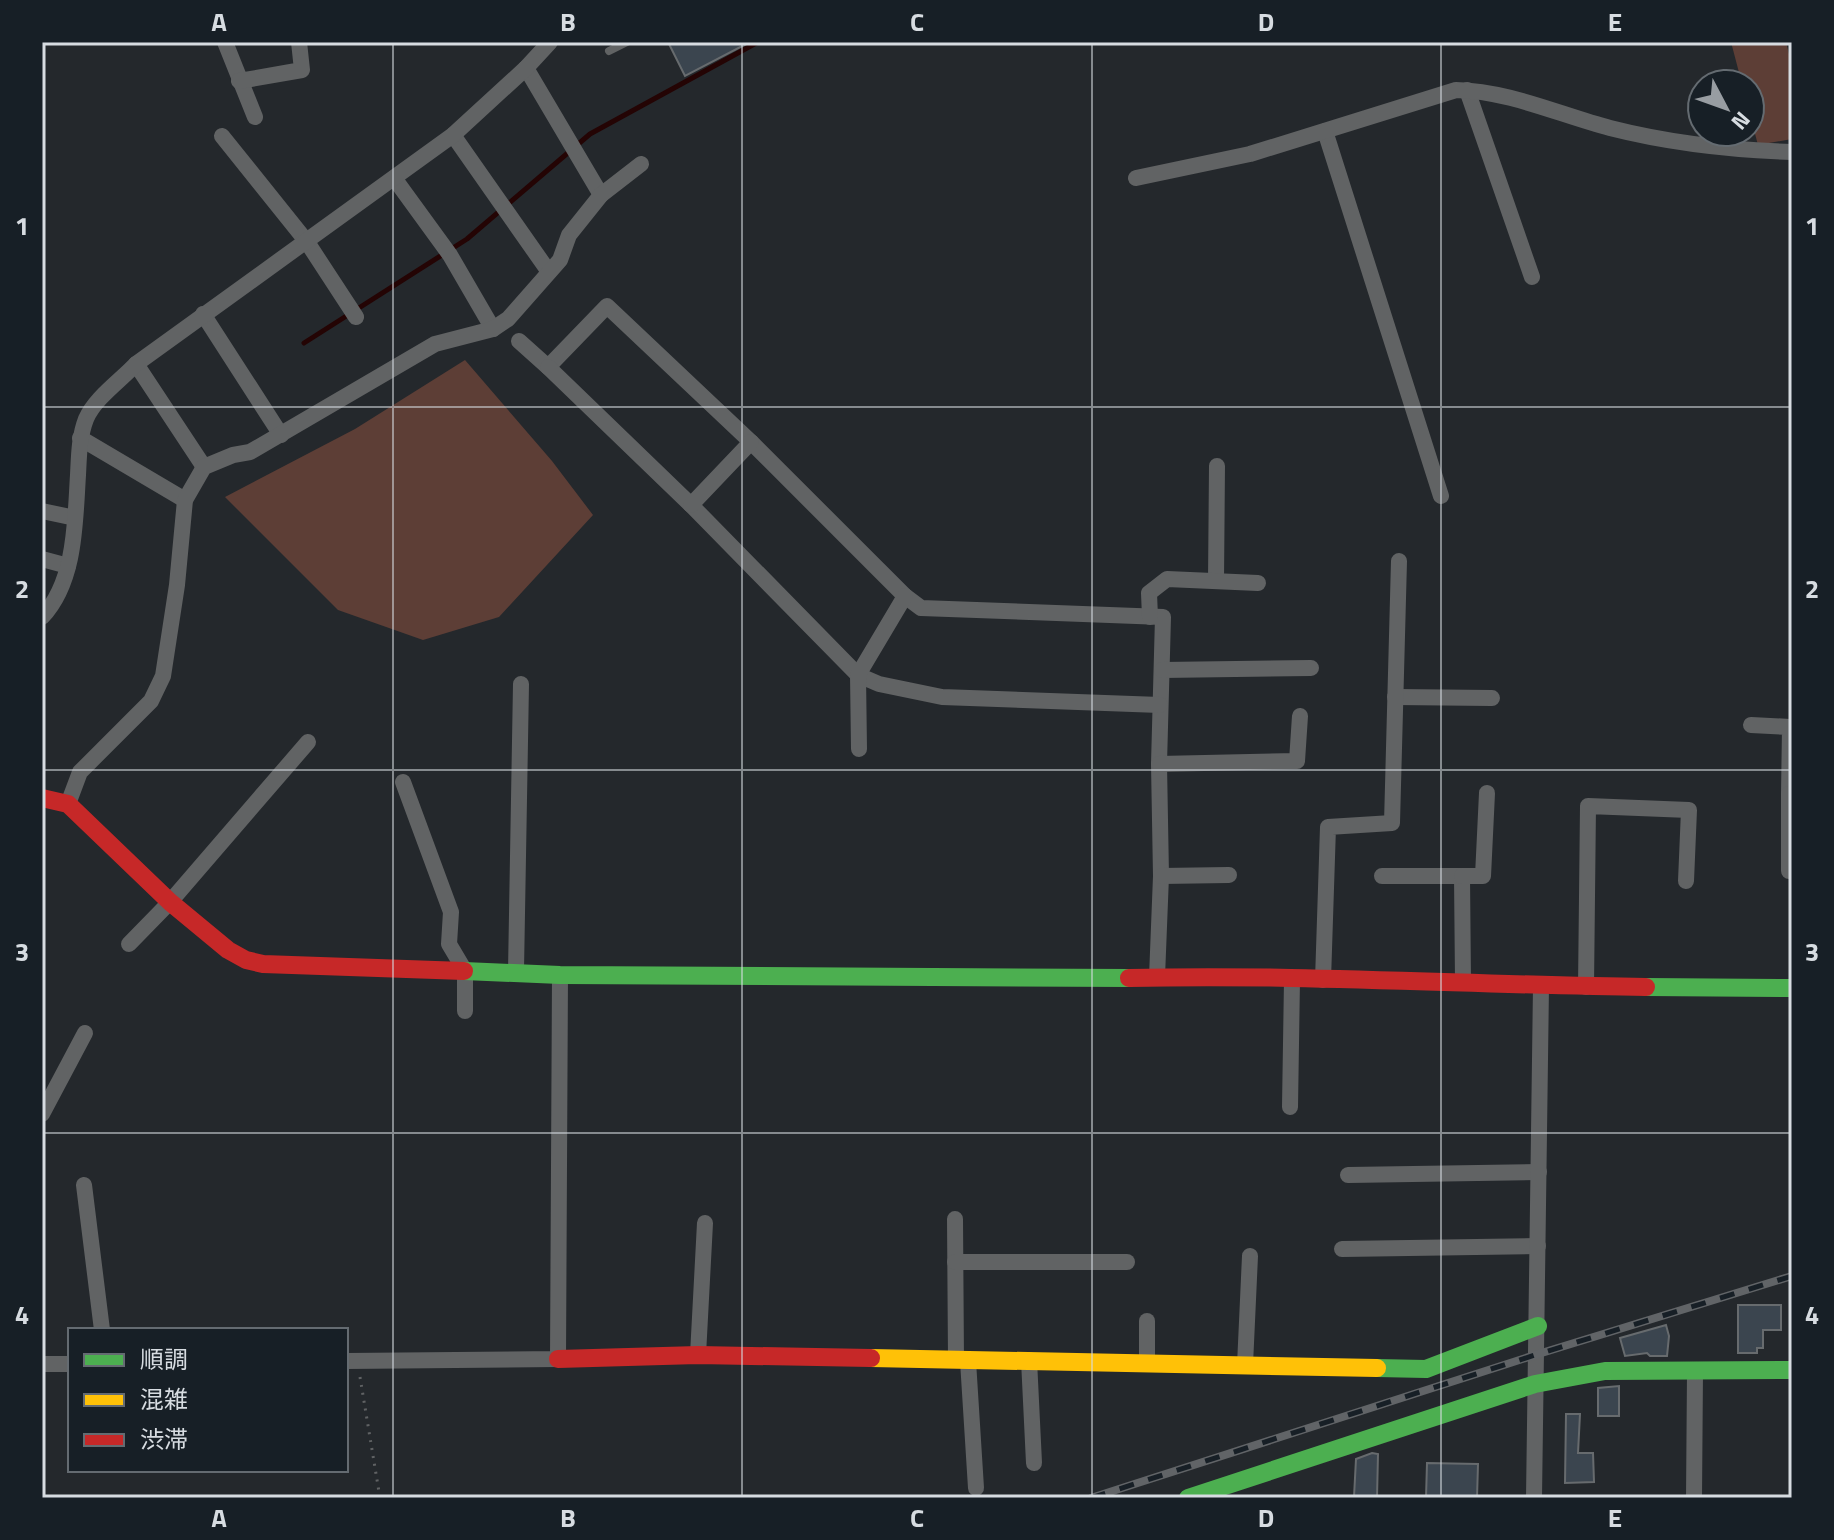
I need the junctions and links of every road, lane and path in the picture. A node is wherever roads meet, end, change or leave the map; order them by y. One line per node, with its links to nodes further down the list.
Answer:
1 (225, 42): 7 (street)
2 (299, 42): 7 (street)
3 (550, 42): 6 (street)
4 (627, 42): 5 (lane)
5 (609, 51)
6 (526, 68): 11 (street); 17 (street)
7 (239, 81): 9 (street)
8 (1467, 90): 10 (street); 13 (street); 20 (street)
9 (255, 117)
10 (1325, 131): 16 (street); 32 (street)
11 (453, 135): 15 (street); 19 (street)
12 (222, 136): 18 (street)
13 (1792, 152)
14 (641, 164): 17 (street)
15 (394, 178): 18 (street); 23 (street)
16 (1136, 178)
17 (601, 195): 19 (street)
18 (307, 242): 21 (street); 22 (street)
19 (549, 272): 23 (street)
20 (1532, 277)
21 (203, 314): 25 (street); 27 (street)
22 (356, 317)
23 (493, 329): 27 (street)
24 (519, 341): 26 (street)
25 (136, 364): 28 (street); 31 (street)
26 (548, 367): 29 (street); 34 (street)
27 (281, 435): 31 (street)
28 (80, 438): 33 (street); 36 (street)
29 (751, 442): 34 (street); 42 (street)
30 (1217, 466): 40 (street)
31 (204, 467): 33 (street)
32 (1441, 496)
33 (185, 500): 61 (street)
34 (691, 505): 47 (street)
35 (42, 511): 36 (street)
36 (75, 518): 39 (street)
37 (42, 559): 39 (street)
38 (1399, 561): 49 (street)
39 (68, 566): 43 (street)
40 (1216, 581): 41 (street); 44 (street)
41 (1258, 583)
42 (905, 596): 44 (street); 47 (street)
43 (42, 617)
44 (1150, 617): 46 (street)
45 (1311, 668): 46 (street)
46 (1162, 670): 51 (street)
47 (858, 675): 51 (street); 55 (street)
48 (521, 684): 71 (street)
49 (1395, 697): 50 (street); 75 (street)
50 (1492, 698)
51 (1160, 705): 56 (street)
52 (1300, 716): 56 (street)
53 (1751, 725): 59 (street)
54 (308, 742): 68 (street)
55 (859, 749)
56 (1159, 764): 64 (street)
57 (403, 782): 70 (street)
58 (1487, 793): 66 (street)
59 (1791, 794): 62 (street)
60 (42, 798): 61 (street)
61 (68, 804): 68 (street)
62 (1792, 871)
63 (1229, 875): 64 (street)
64 (1161, 876): 73 (street)
65 (1382, 876): 66 (street)
66 (1462, 876): 76 (street)
67 (1686, 881): 78 (street)
68 (170, 902): 69 (street); 70 (street)
69 (129, 944)
70 (465, 971): 71 (street); 80 (street)
71 (516, 971): 72 (street)
72 (560, 975): 73 (street); 98 (street)
73 (1157, 977): 74 (street)
74 (1292, 980): 75 (street); 82 (street)
75 (1323, 980): 76 (street)
76 (1463, 982): 77 (street)
77 (1541, 986): 78 (street); 84 (street)
78 (1586, 987): 79 (street)
79 (1792, 988)
80 (465, 1011)
81 (85, 1033): 83 (street)
82 (1290, 1107)
83 (42, 1114)
84 (1539, 1172): 85 (street); 89 (street)
85 (1348, 1175)
86 (84, 1185): 96 (street)
87 (955, 1219): 92 (street)
88 (705, 1223): 97 (street)
89 (1538, 1246): 90 (street); 95 (street)
90 (1342, 1249)
91 (1250, 1256): 105 (street)
92 (955, 1262): 93 (street); 99 (street)
93 (1127, 1262)
94 (1147, 1321): 102 (street)
95 (1538, 1326): 105 (street); 108 (street)
96 (102, 1328)
97 (698, 1355): 98 (street); 99 (street)
98 (558, 1359): 101 (street)
99 (962, 1360): 100 (street); 110 (street)
100 (1029, 1360): 102 (street); 109 (street)
101 (352, 1361): 112 (path)
102 (1147, 1363): 105 (street)
103 (42, 1364): 104 (street)
104 (68, 1364)
105 (1245, 1365)
106 (1792, 1370): 107 (street)
107 (1695, 1372): 108 (street); 114 (street)
108 (1535, 1384): 111 (street); 113 (street)
109 (1034, 1463)
110 (976, 1488)
111 (1195, 1497)
112 (380, 1498)
113 (1534, 1498)
114 (1694, 1498)

